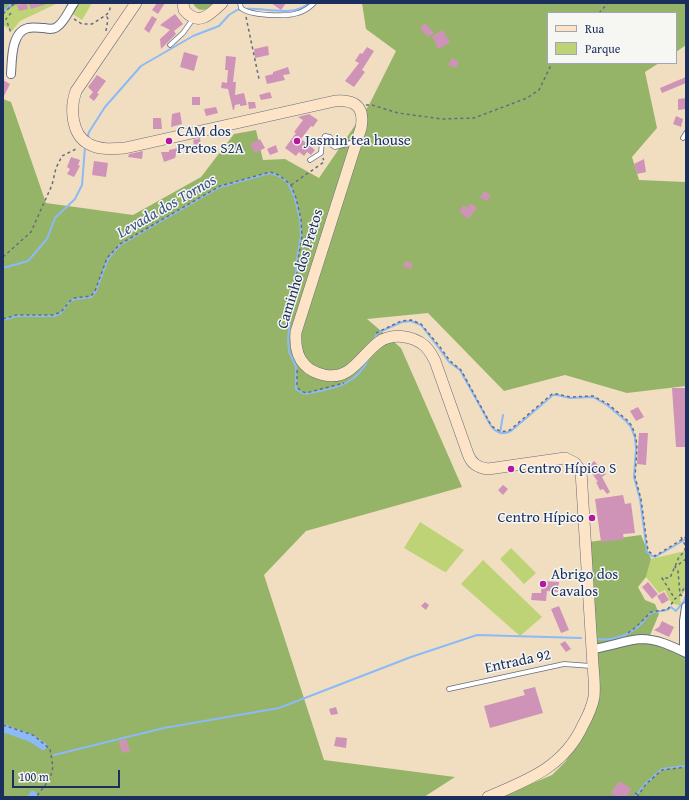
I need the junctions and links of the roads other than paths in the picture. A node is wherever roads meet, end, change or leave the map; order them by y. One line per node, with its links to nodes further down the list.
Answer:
1 (74, 3): 9 (street)
2 (136, 3): 12 (main road, Caminho dos Pretos)
3 (183, 3): 7 (main road)
4 (222, 3): 7 (main road)
5 (240, 3): 6 (lane)
6 (314, 3)
7 (193, 18): 8 (lane)
8 (170, 45)
9 (11, 74)
10 (686, 133): 11 (lane)
11 (683, 138)
12 (357, 142): 13 (lane); 15 (main road, Caminho dos Pretos)
13 (310, 160)
14 (686, 607): 16 (street)
15 (592, 649): 16 (street); 17 (main road, Caminho dos Pretos)
16 (685, 652)
17 (593, 666): 18 (lane, Entrada 92); 19 (main road, Caminho dos Pretos)
18 (449, 689)
19 (488, 797)

